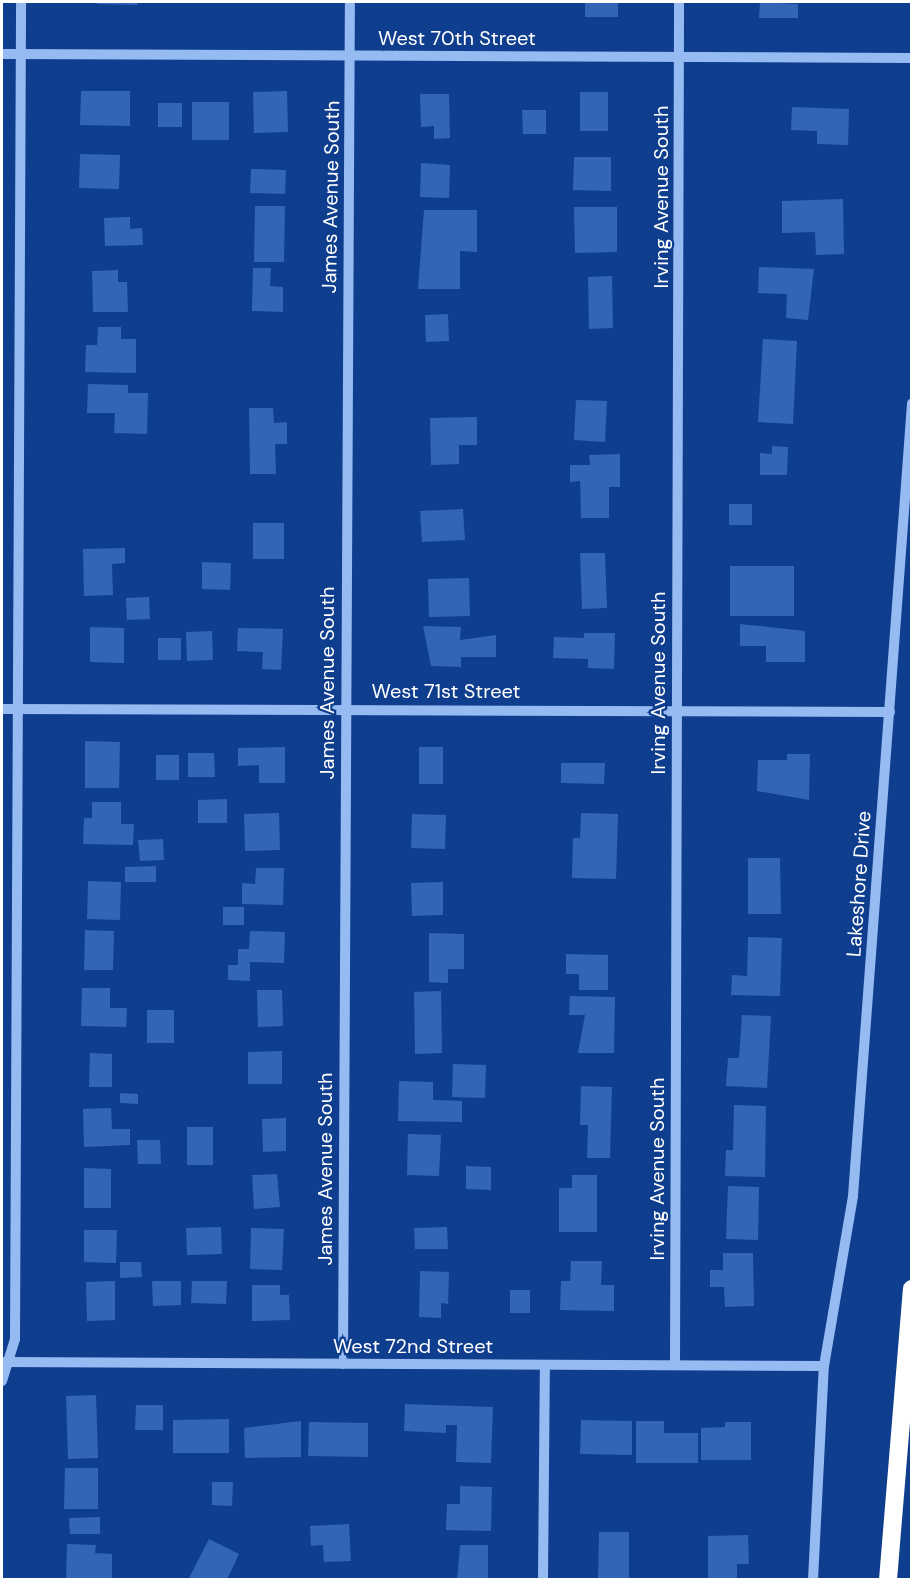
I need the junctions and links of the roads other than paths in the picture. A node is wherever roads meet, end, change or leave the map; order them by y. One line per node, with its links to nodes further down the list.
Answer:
1 (21, 2): 5 (street)
2 (350, 2): 6 (street, James Avenue South)
3 (679, 2): 7 (street, Irving Avenue South)
4 (2, 54): 5 (street, West 70th Street)
5 (21, 54): 6 (street, West 70th Street); 13 (street)
6 (350, 56): 7 (street, West 70th Street); 10 (street, James Avenue South)
7 (680, 57): 8 (street, West 70th Street); 12 (street, Irving Avenue South)
8 (912, 58)
9 (912, 403): 14 (street, Lakeshore Drive)
10 (344, 708): 12 (street, West 71st Street); 13 (street, West 71st Street); 17 (street, James Avenue South)
11 (2, 709): 13 (street, West 71st Street)
12 (676, 710): 14 (street, West 71st Street); 19 (street, Irving Avenue South)
13 (19, 711): 16 (street)
14 (890, 712): 20 (street, Lakeshore Drive)
15 (912, 1288): 24 (highway)
16 (5, 1362): 17 (street, West 72nd Street); 21 (street)
17 (343, 1364): 18 (street, West 72nd Street)
18 (545, 1365): 19 (street, West 72nd Street); 22 (street)
19 (675, 1365): 20 (street, West 72nd Street)
20 (824, 1366): 23 (street, Lakeshore Drive)
21 (2, 1381)
22 (543, 1580)
23 (813, 1580)
24 (888, 1580)

